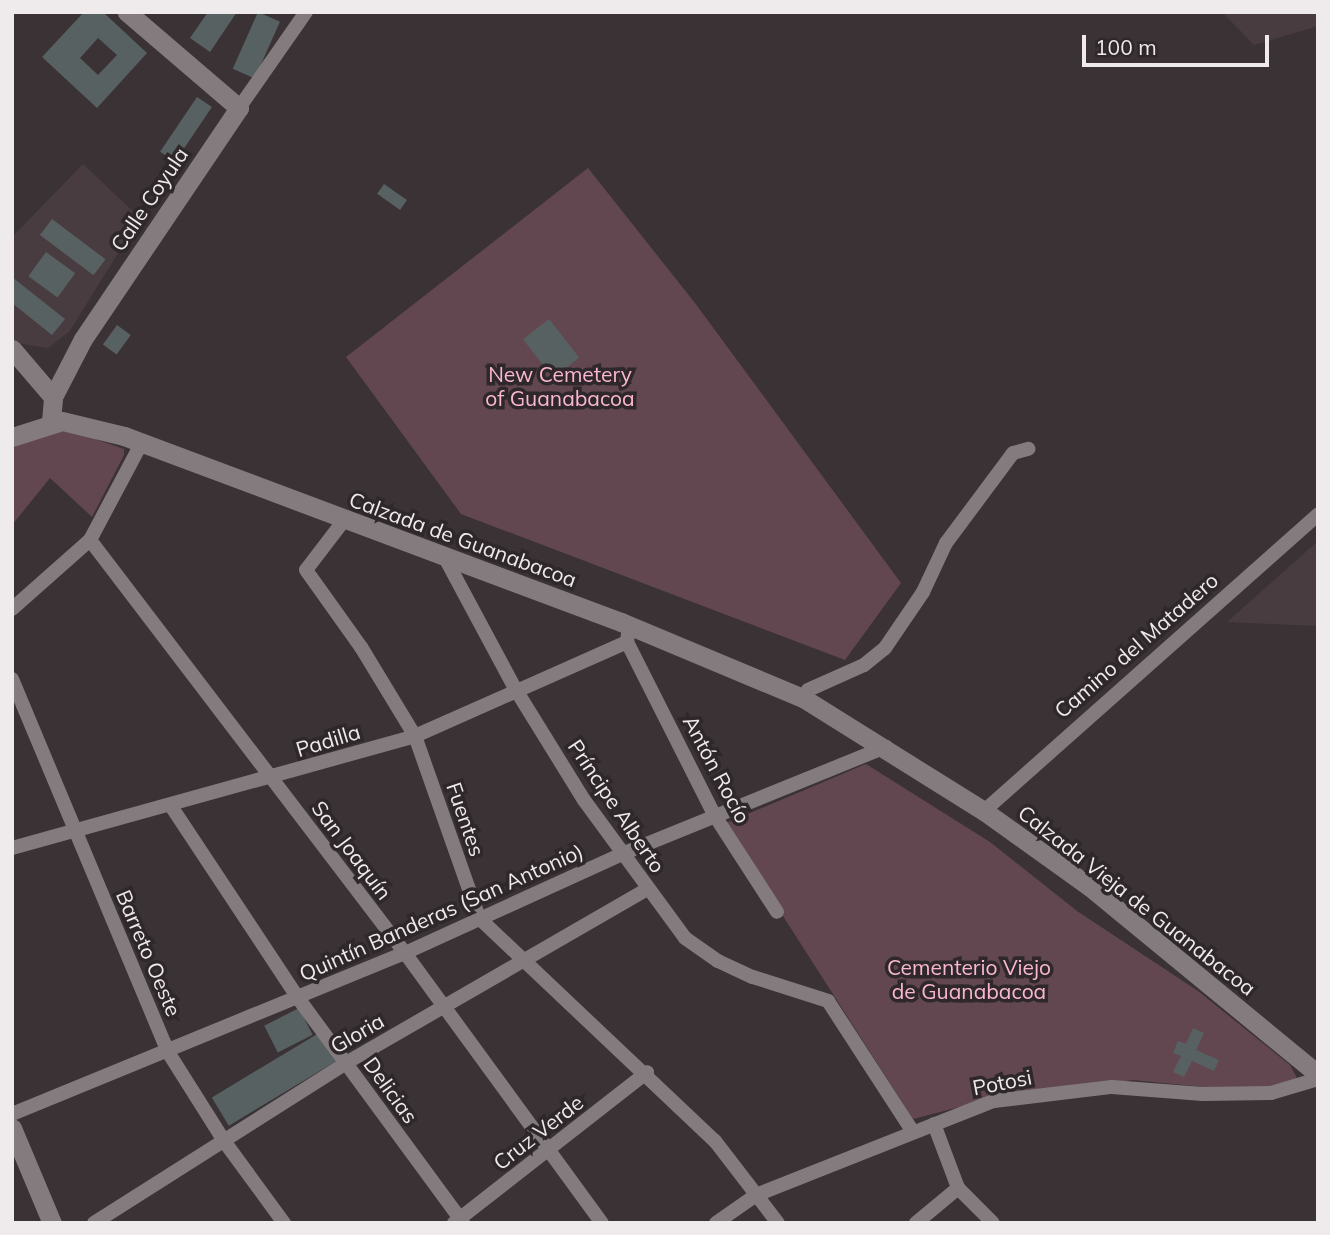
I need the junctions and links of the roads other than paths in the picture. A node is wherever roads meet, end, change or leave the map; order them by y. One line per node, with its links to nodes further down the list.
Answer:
1 (127, 12): 3 (main road)
2 (306, 12): 3 (street, Calle Coyula)
3 (239, 108): 5 (main road, Calle Coyula)
4 (12, 349): 5 (main road)
5 (52, 397): 6 (main road, Calle Coyula)
6 (51, 421): 7 (main road); 8 (main road, Calzada de Guanabacoa)
7 (12, 437)
8 (142, 442): 11 (main road, Calzada de Guanabacoa); 12 (street)
9 (1028, 449): 18 (street)
10 (1318, 514): 23 (street, Camino del Matadero)
11 (345, 519): 13 (main road, Calzada de Guanabacoa); 19 (street, Fuentes)
12 (90, 540): 14 (street); 21 (street, San Joaquín)
13 (444, 556): 15 (main road, Calzada de Guanabacoa); 17 (street, Príncipe Alberto)
14 (12, 609)
15 (628, 634): 17 (street, Padilla); 18 (main road, Calzada de Guanabacoa); 24 (street, Antón Rocío)
16 (12, 679): 25 (street, Barreto Oeste)
17 (516, 691): 19 (street, Padilla); 27 (street, Príncipe Alberto)
18 (803, 698): 20 (main road, Calzada de Guanabacoa)
19 (415, 736): 21 (street, Padilla); 30 (street, Fuentes)
20 (886, 747): 23 (main road, Calzada Vieja de Guanabacoa); 24 (street, Quintín Banderas (San Antonio))
21 (272, 779): 22 (street, Padilla); 31 (street, San Joaquín)
22 (171, 806): 25 (street, Padilla); 33 (street, Delicias)
23 (984, 811): 38 (main road, Calzada Vieja de Guanabacoa)
24 (715, 816): 27 (street, Quintín Banderas (San Antonio)); 29 (street, Antón Rocío)
25 (76, 832): 26 (street, Padilla); 35 (street, Barreto Oeste)
26 (12, 848)
27 (622, 854): 28 (street, Príncipe Alberto); 30 (street, Quintín Banderas (San Antonio))
28 (647, 888): 32 (street, Gloria); 43 (street, Príncipe Alberto)
29 (777, 912)
30 (479, 918): 31 (street, Quintín Banderas (San Antonio)); 32 (street, Fuentes)
31 (405, 953): 33 (street, Quintín Banderas (San Antonio)); 34 (street, San Joaquín)
32 (524, 961): 34 (street, Gloria); 37 (street, Fuentes)
33 (298, 998): 35 (street, Quintín Banderas (San Antonio)); 36 (street, Delicias)
34 (442, 1008): 36 (street, Gloria); 45 (street, San Joaquín)
35 (169, 1052): 40 (street, Quintín Banderas (San Antonio)); 44 (street, Barreto Oeste)
36 (346, 1063): 44 (street, Gloria); 48 (street, Delicias)
37 (647, 1072): 45 (street, Cruz Verde); 47 (street, Fuentes)
38 (1318, 1074)
39 (1318, 1079): 41 (street, Potosi)
40 (12, 1114)
41 (934, 1124): 43 (street, Potosi); 46 (street)
42 (12, 1128): 49 (main road)
43 (913, 1132): 47 (street, Potosi)
44 (224, 1141): 50 (street, Gloria); 51 (street, Barreto Oeste)
45 (548, 1154): 48 (street, Cruz Verde); 52 (street, San Joaquín)
46 (958, 1188): 55 (street); 56 (street)
47 (756, 1195): 53 (street, Potosi); 54 (street, Fuentes)
48 (459, 1221)
49 (52, 1223)
50 (94, 1223)
51 (284, 1223)
52 (601, 1223)
53 (716, 1223)
54 (778, 1223)
55 (916, 1223)
56 (993, 1223)

